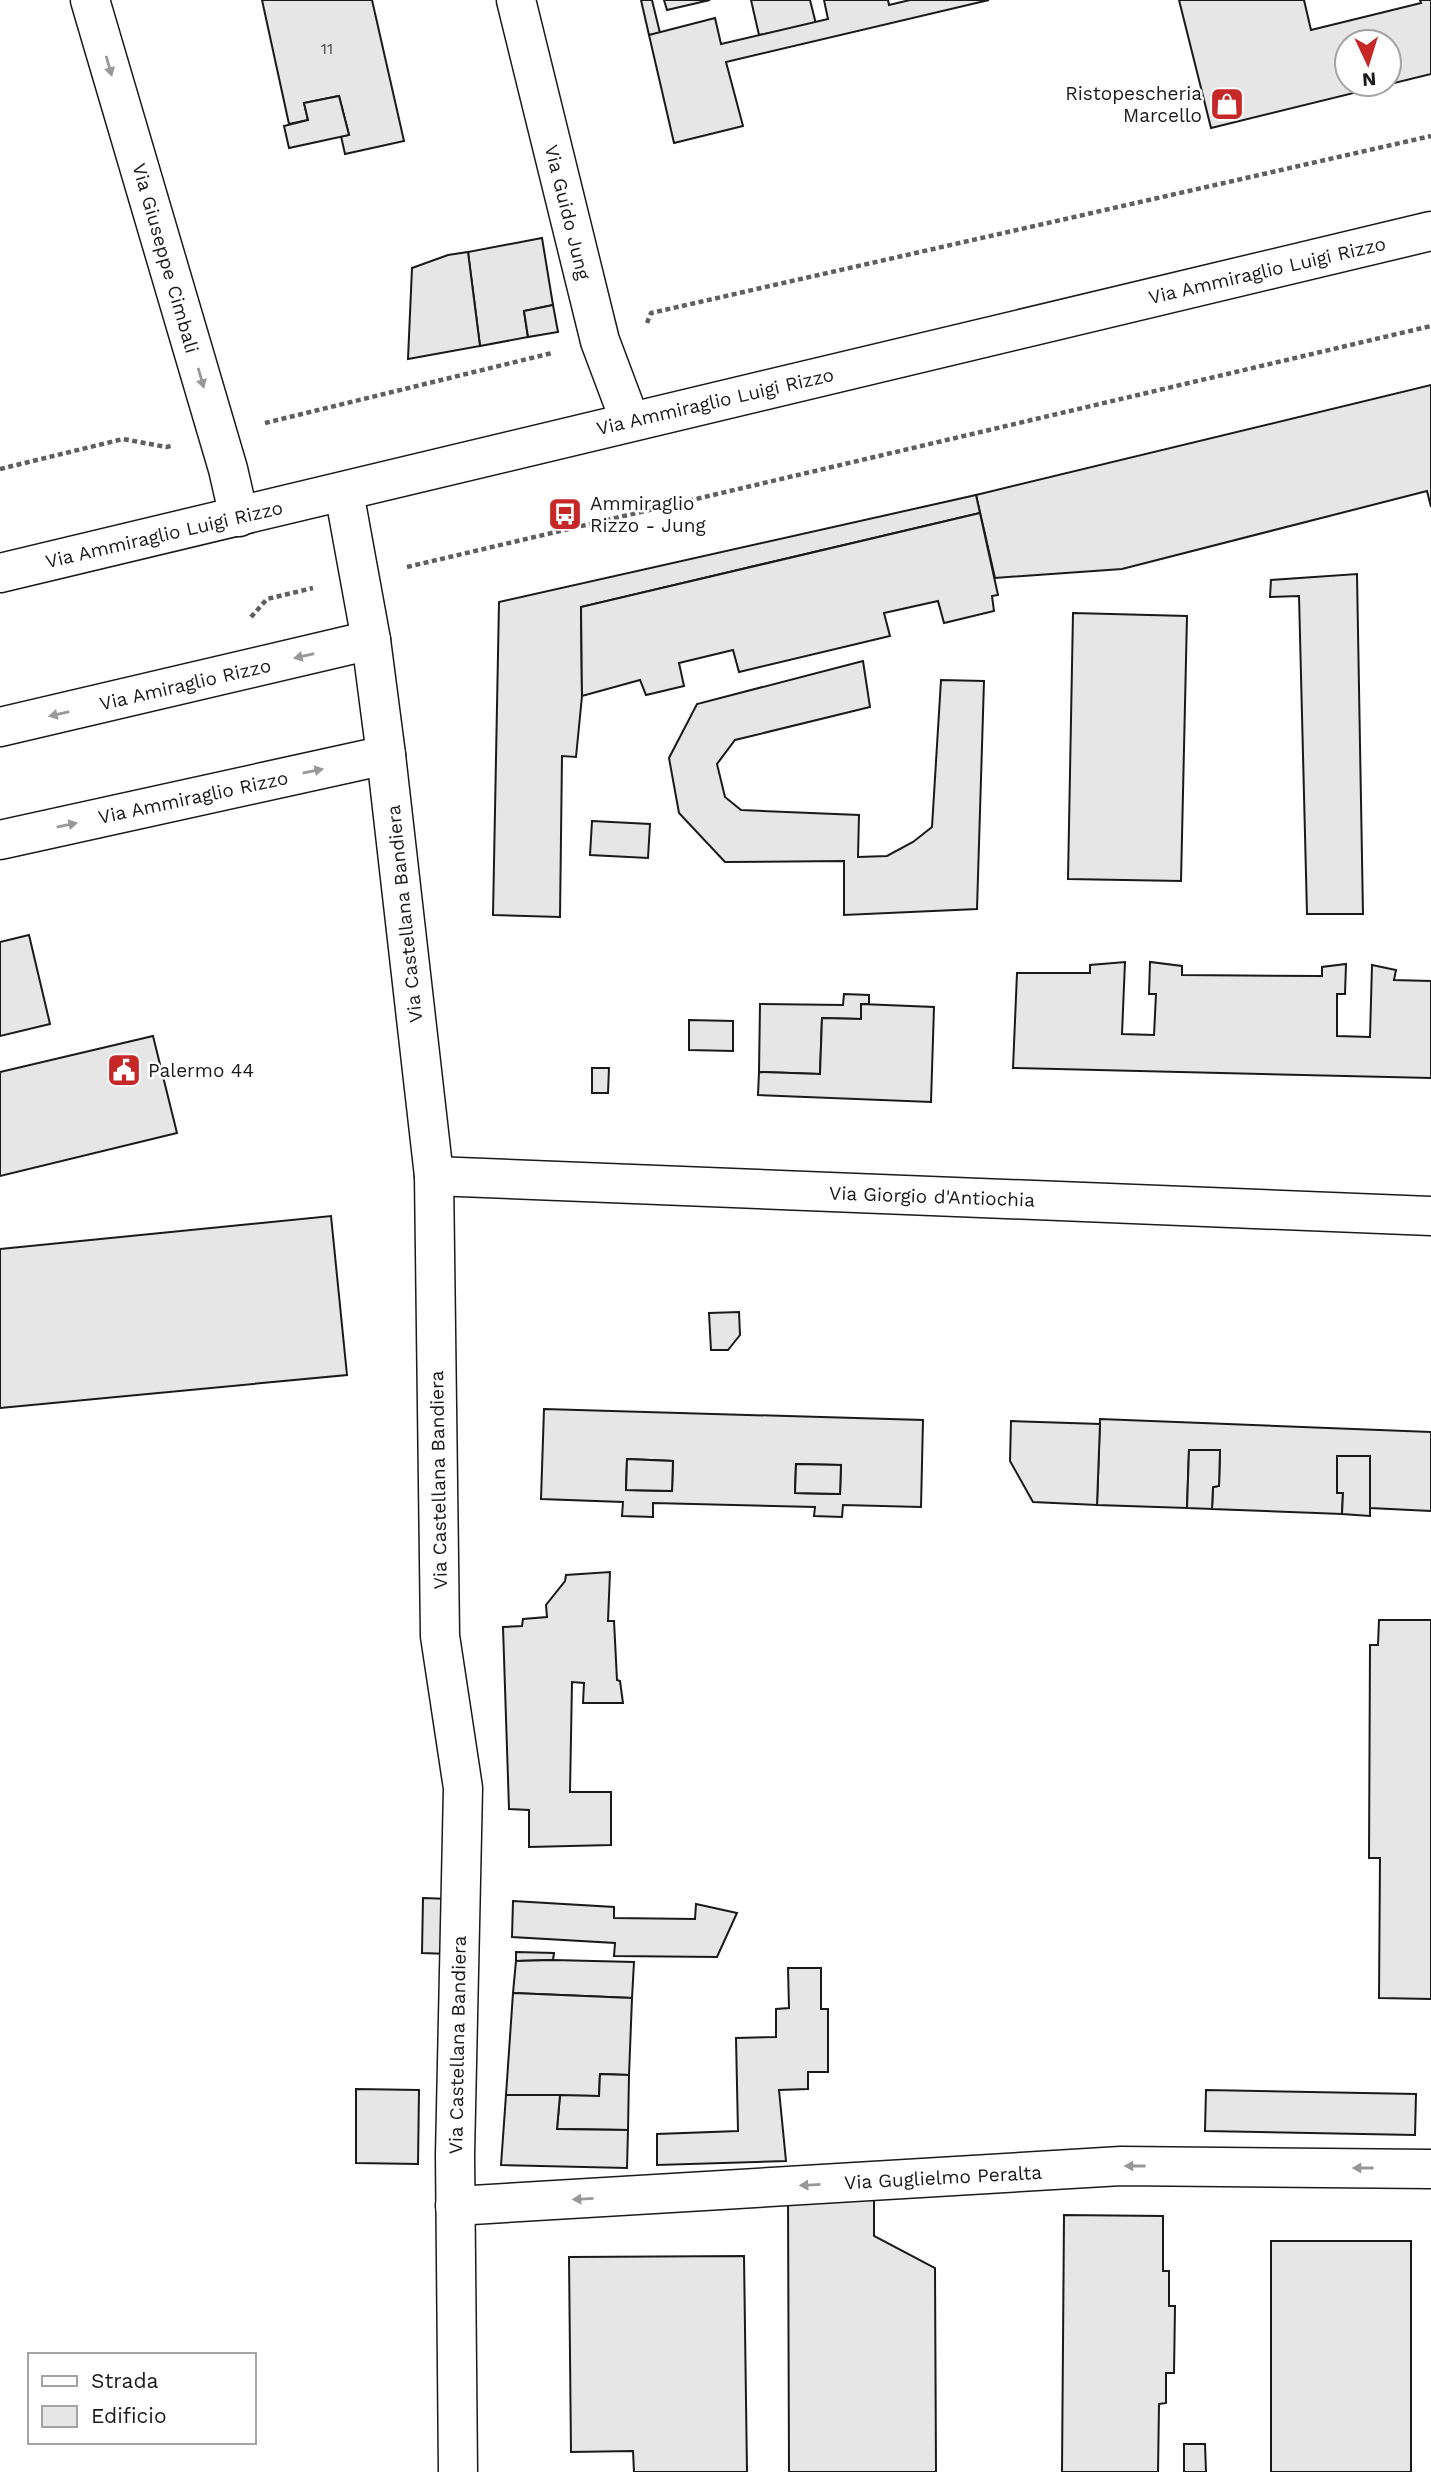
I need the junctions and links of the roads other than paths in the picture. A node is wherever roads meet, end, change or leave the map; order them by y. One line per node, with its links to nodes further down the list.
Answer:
1 (90, 0): 6 (street, Via Giuseppe Cimbali, one-way to 6)
2 (516, 0): 4 (street, Via Guido Jung)
3 (1431, 231): 4 (street, Via Ammiraglio Luigi Rizzo)
4 (630, 421): 5 (street, Via Ammiraglio Luigi Rizzo)
5 (344, 492): 6 (street, Via Ammiraglio Luigi Rizzo); 8 (street, Via Castellana Bandiera)
6 (239, 517): 7 (street, Via Ammiraglio Luigi Rizzo)
7 (0, 573)
8 (371, 640): 9 (street, Via Amiraglio Rizzo, one-way to 9); 10 (street, Via Castellana Bandiera)
9 (0, 727)
10 (386, 755): 11 (street, Via Ammiraglio Rizzo, one-way to 10); 12 (street, Via Castellana Bandiera)
11 (0, 840)
12 (434, 1176): 13 (street, Via Giorgio d'Antiochia); 15 (street, Via Castellana Bandiera)
13 (1431, 1216)
14 (1431, 2169): 15 (street, Via Guglielmo Peralta, one-way to 15)
15 (455, 2206): 16 (street, Via Castellana Bandiera)
16 (458, 2472)

